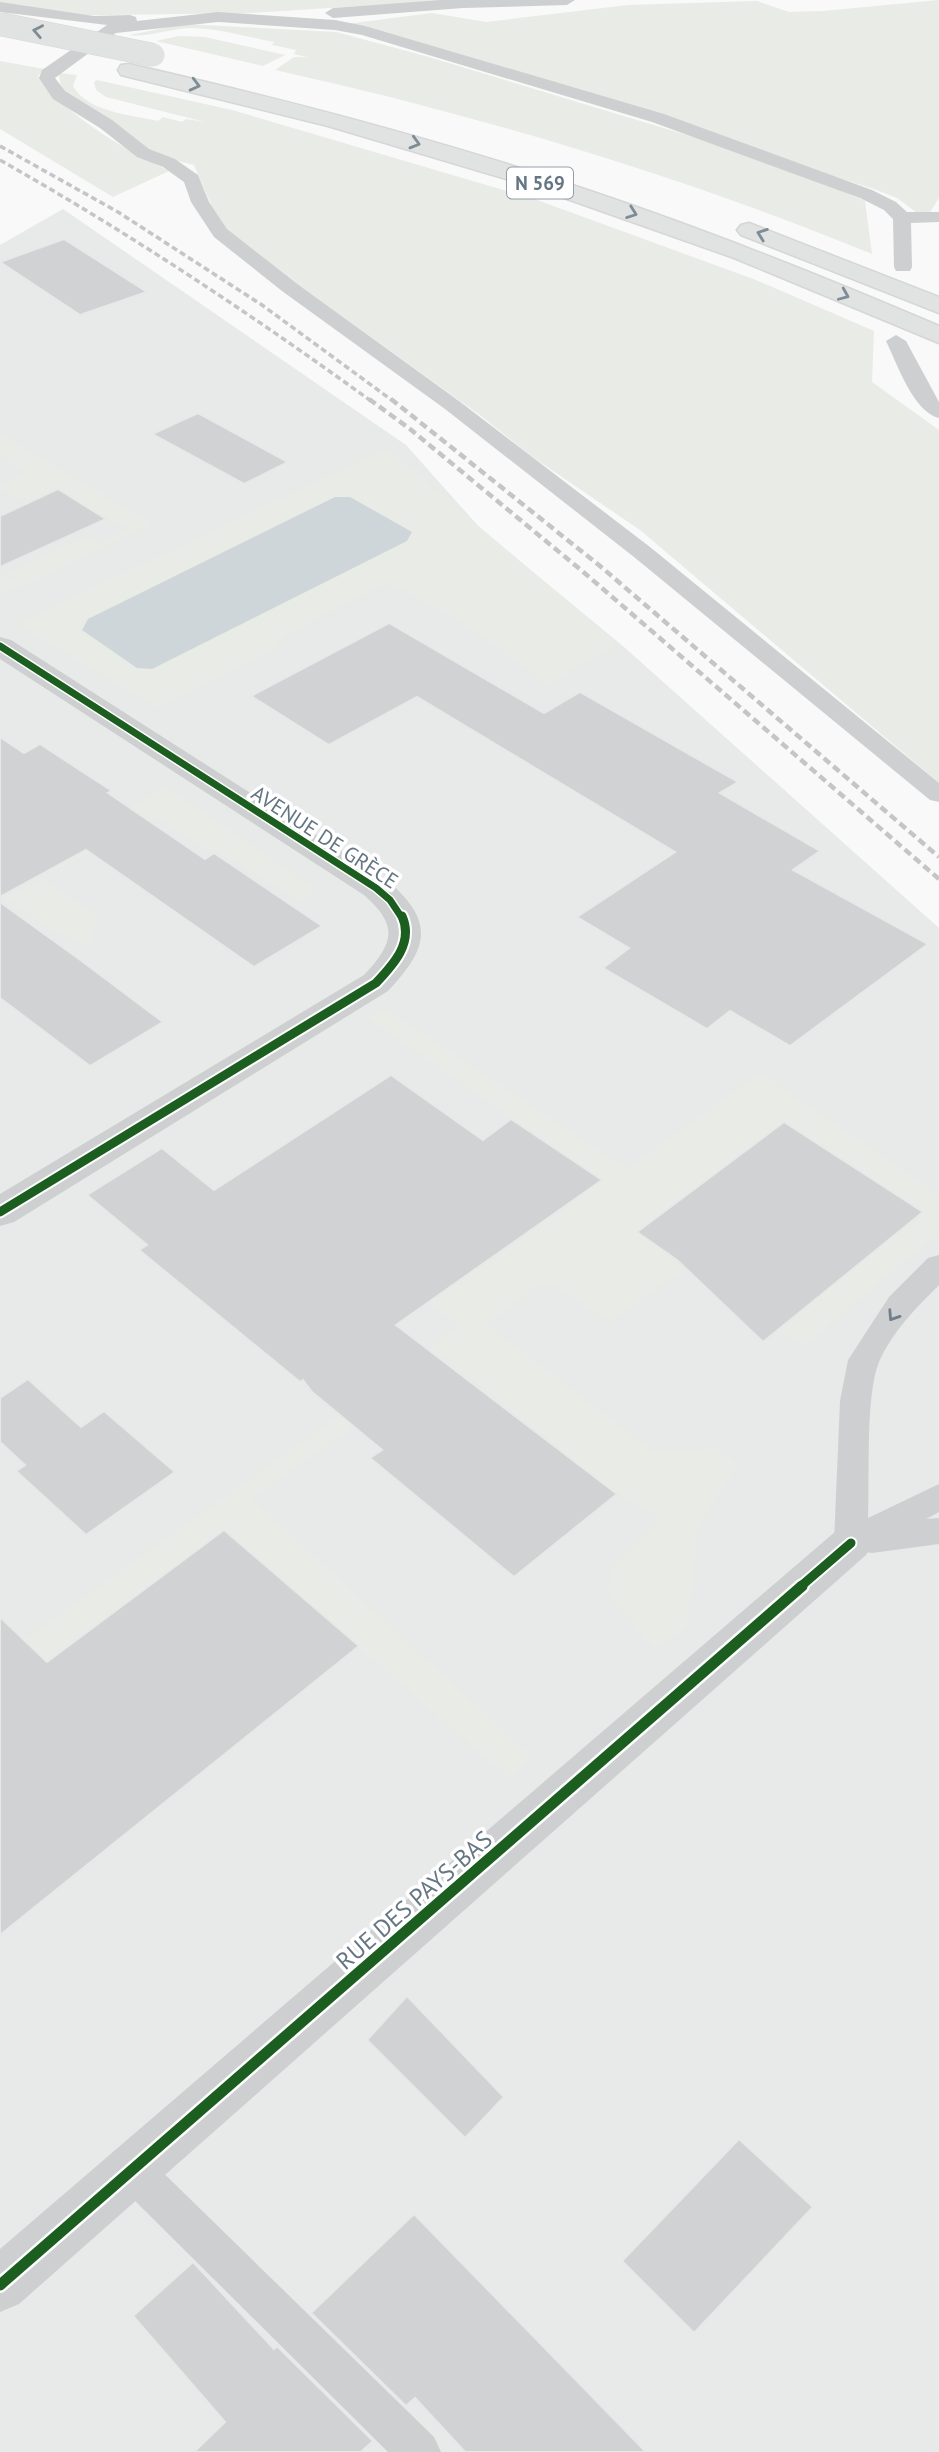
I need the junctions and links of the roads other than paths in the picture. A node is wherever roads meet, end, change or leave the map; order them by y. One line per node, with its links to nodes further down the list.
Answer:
1 (567, 0): 3 (lane)
2 (0, 7): 3 (lane)
3 (218, 17): 8 (lane); 16 (lane)
4 (0, 24): 6 (highway, one-way to 4, bridge)
5 (0, 44): 12 (highway, N 569, one-way to 12)
6 (476, 139)
7 (939, 217): 8 (lane)
8 (902, 218): 10 (lane)
9 (728, 222): 11 (highway, one-way to 9)
10 (903, 267)
11 (939, 306)
12 (939, 335)
13 (896, 341): 14 (lane)
14 (939, 412)
15 (0, 646): 17 (street, AVENUE DE GRÈCE)
16 (939, 795)
17 (0, 1212)
18 (939, 1266): 21 (lane, one-way to 21)
19 (939, 1497): 21 (lane)
20 (939, 1531): 21 (lane)
21 (851, 1543): 22 (street, RUE DES PAYS-BAS)
22 (133, 2171): 23 (street, RUE DES PAYS-BAS); 24 (lane)
23 (0, 2285)
24 (419, 2452)

